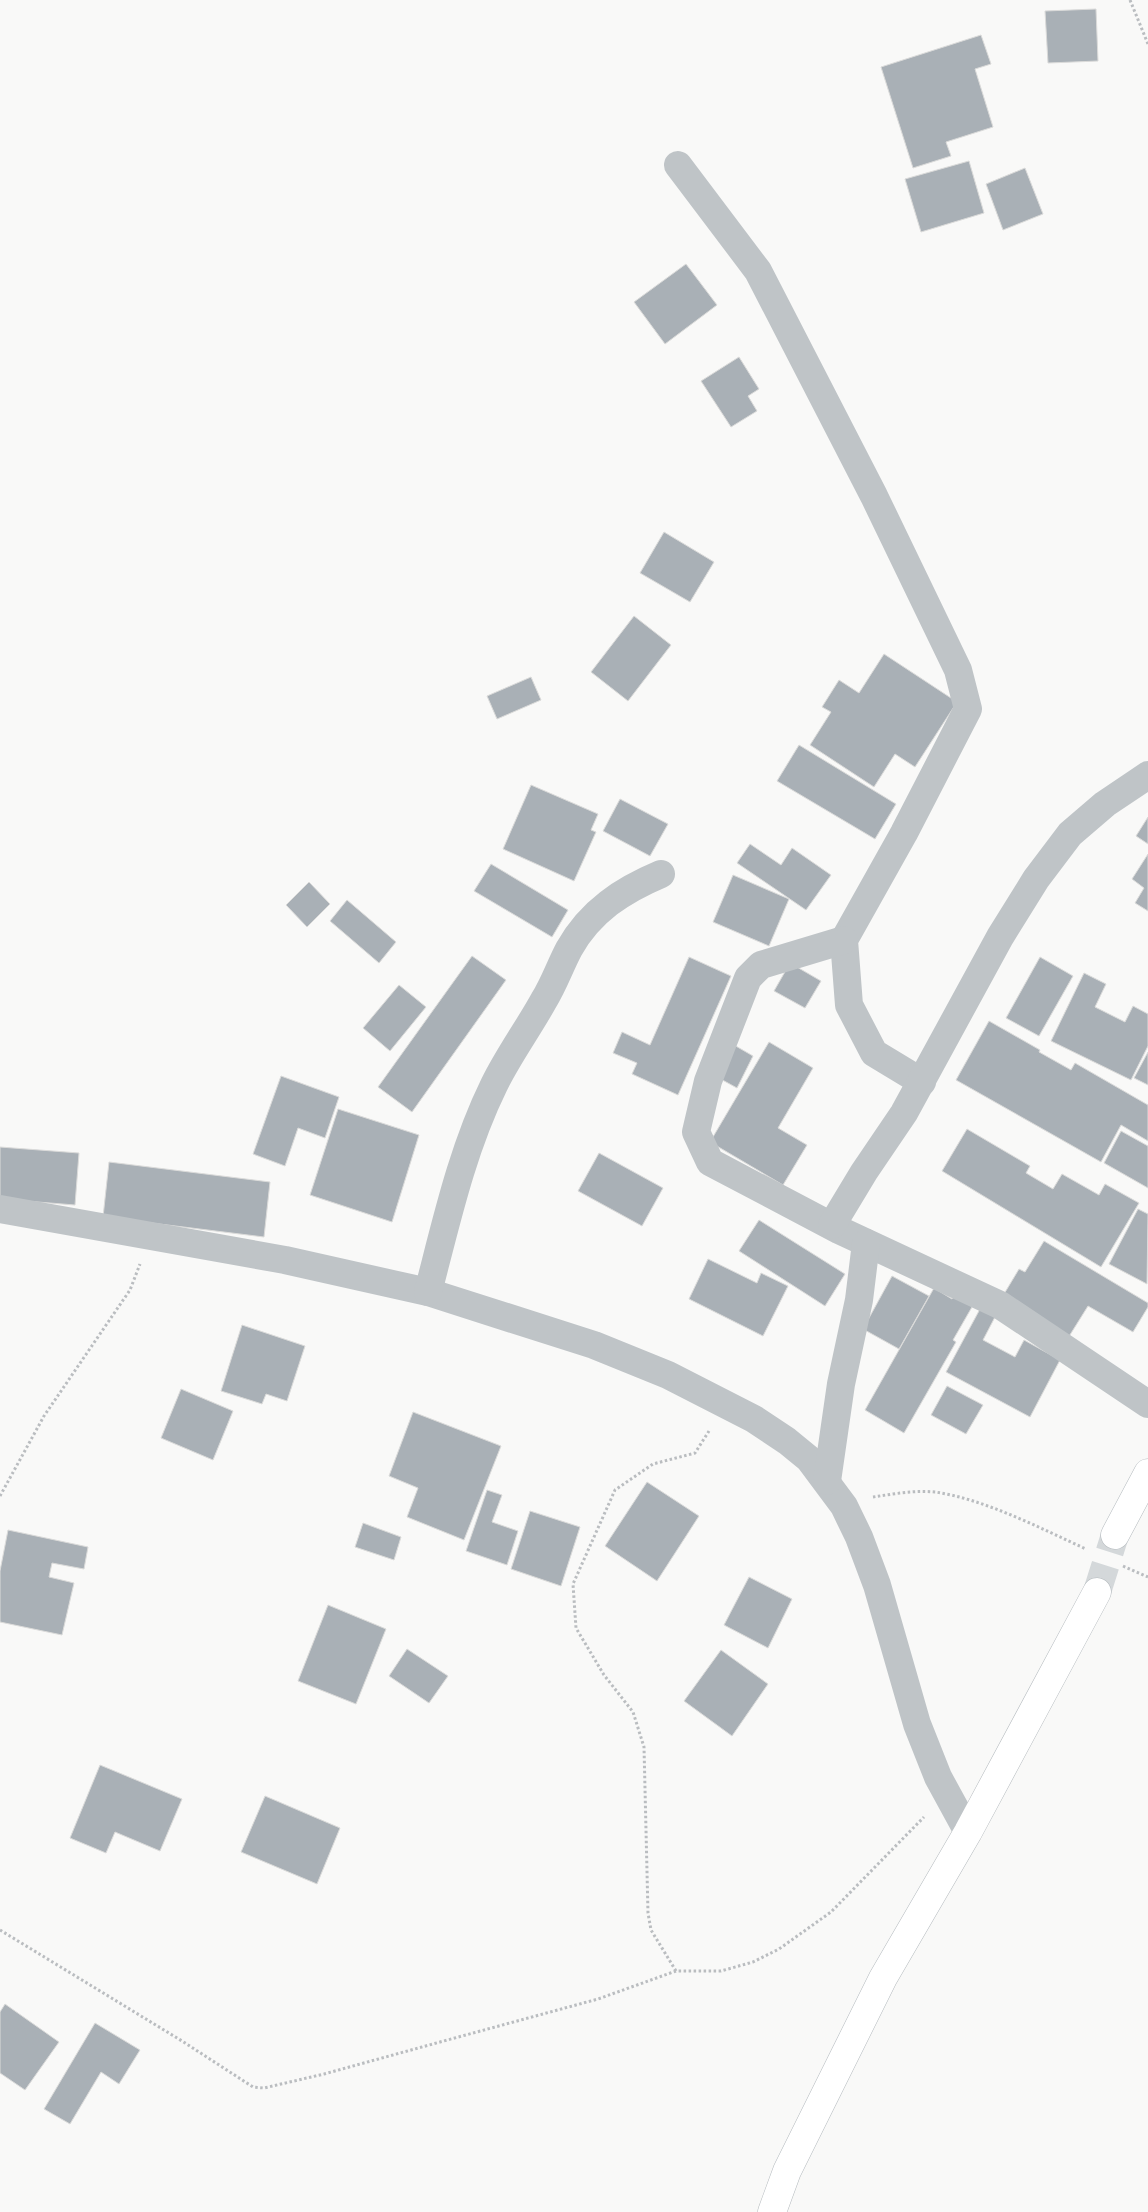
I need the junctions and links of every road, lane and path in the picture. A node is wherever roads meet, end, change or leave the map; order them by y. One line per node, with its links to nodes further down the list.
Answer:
1 (1130, 0): 2 (path)
2 (1148, 44)
3 (678, 165): 6 (street)
4 (1148, 774): 7 (street)
5 (661, 874): 12 (street)
6 (844, 940): 7 (street); 9 (street)
7 (922, 1082): 9 (street)
8 (0, 1209): 10 (street)
9 (832, 1225): 11 (street)
10 (150, 1236): 12 (street); 17 (path)
11 (866, 1243): 14 (street); 16 (street)
12 (428, 1292): 13 (street)
13 (722, 1402): 16 (street); 27 (path)
14 (1148, 1404)
15 (1148, 1473): 19 (street)
16 (827, 1481): 18 (street)
17 (0, 1496)
18 (844, 1506): 20 (path); 24 (street)
19 (1116, 1535)
20 (1094, 1552)
21 (1121, 1564): 22 (path)
22 (1148, 1577)
23 (1097, 1592): 25 (street)
24 (947, 1794): 25 (street); 27 (path)
25 (968, 1832): 28 (street)
26 (0, 1930): 27 (path)
27 (676, 1971)
28 (772, 2212)

